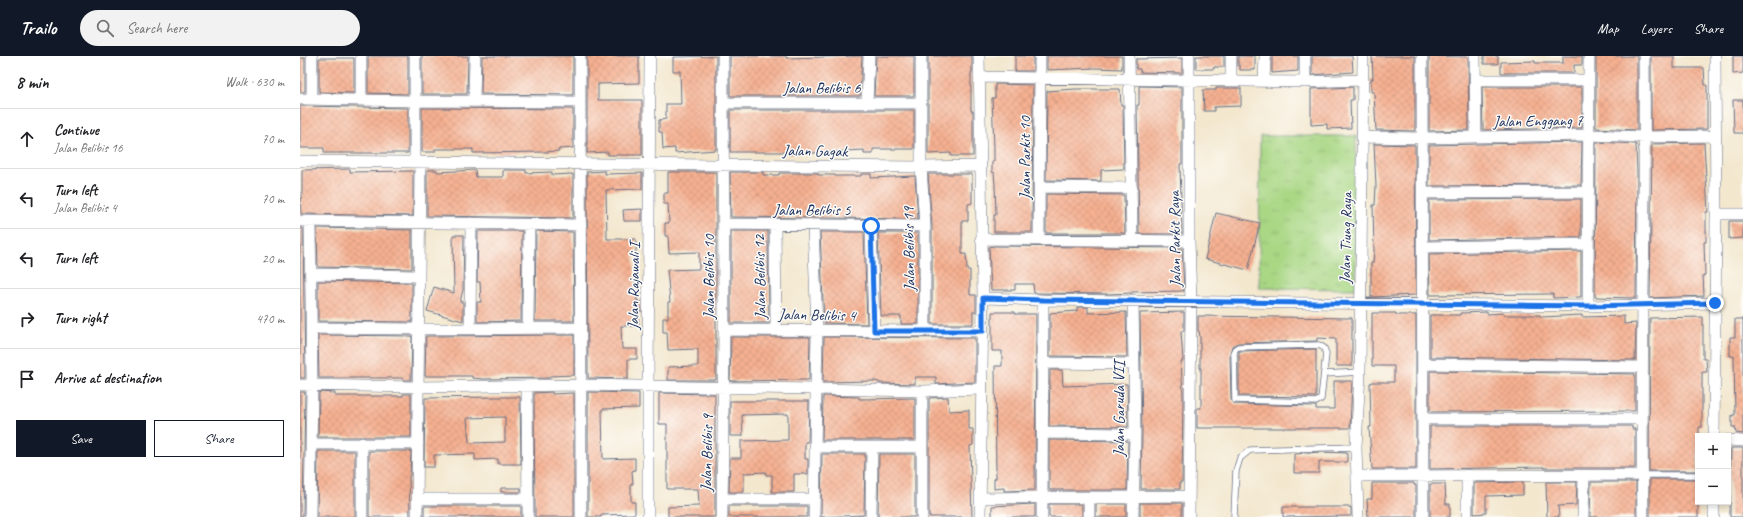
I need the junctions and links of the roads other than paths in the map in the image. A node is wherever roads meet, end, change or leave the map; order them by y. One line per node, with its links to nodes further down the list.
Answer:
1 (312, 56): 34 (street)
2 (361, 56): 35 (street)
3 (415, 56): 36 (street)
4 (475, 56): 37 (street)
5 (580, 56): 38 (street)
6 (650, 56): 50 (street, Jalan Rajawali I)
7 (723, 56): 39 (street, Jalan Belibis 10)
8 (869, 56): 40 (street)
9 (921, 56): 41 (street, Jalan Belibis 19)
10 (979, 56): 24 (street)
11 (1040, 56): 23 (street, Jalan Parkit 10)
12 (1129, 56): 25 (street)
13 (1189, 56): 29 (street, Jalan Parkit Raya)
14 (1231, 56): 30 (street)
15 (1264, 56): 31 (street)
16 (1305, 56): 32 (street)
17 (1363, 56): 26 (street, Jalan Tiung Raya)
18 (1422, 56): 46 (street)
19 (1475, 56): 27 (street)
20 (1589, 56): 28 (street)
21 (1644, 56): 47 (street)
22 (1715, 56): 43 (street)
23 (1040, 76): 24 (street); 25 (street); 55 (street, Jalan Parkit 10)
24 (979, 77): 53 (street)
25 (1130, 78): 29 (street); 56 (street)
26 (1362, 80): 32 (street); 44 (street, Jalan Tiung Raya)
27 (1475, 80): 28 (street); 45 (street)
28 (1589, 80): 42 (street)
29 (1189, 81): 30 (street); 74 (street, Jalan Parkit Raya)
30 (1230, 81): 31 (street)
31 (1264, 82): 32 (street)
32 (1305, 82)
33 (300, 99): 34 (street)
34 (312, 99): 35 (street)
35 (362, 100): 36 (street)
36 (415, 101): 37 (street); 49 (street)
37 (474, 101): 38 (street)
38 (580, 102): 51 (street)
39 (723, 103): 40 (street, Jalan Belibis 6); 52 (street, Jalan Belibis 10)
40 (867, 103): 41 (street, Jalan Belibis 6)
41 (921, 103): 54 (street, Jalan Belibis 19)
42 (1589, 135): 45 (street, Jalan Enggang 7); 47 (street, Jalan Enggang 7); 57 (street)
43 (1715, 136): 47 (street, Jalan Enggang 7); 59 (street)
44 (1362, 137): 46 (street, Jalan Enggang 7); 85 (street, Jalan Tiung Raya)
45 (1476, 137): 46 (street, Jalan Enggang 7)
46 (1422, 138): 58 (street)
47 (1645, 138): 87 (street)
48 (300, 161): 49 (street, Jalan Gagak)
49 (417, 161): 51 (street, Jalan Gagak); 62 (street)
50 (650, 163): 51 (street, Jalan Gagak); 52 (street, Jalan Gagak); 110 (street, Jalan Rajawali I)
51 (580, 164): 66 (street)
52 (724, 165): 54 (street, Jalan Gagak); 64 (street, Jalan Belibis 10)
53 (980, 166): 54 (street, Jalan Gagak); 71 (street)
54 (921, 167): 70 (street, Jalan Belibis 19)
55 (1040, 187): 56 (street); 72 (street, Jalan Parkit 10)
56 (1132, 188): 73 (street)
57 (1589, 192): 58 (street); 75 (street)
58 (1423, 193): 76 (street)
59 (1716, 214): 60 (street); 84 (street)
60 (1743, 214)
61 (305, 221): 62 (street); 77 (street)
62 (419, 222): 63 (street); 78 (street)
63 (471, 223): 65 (street); 92 (street)
64 (724, 224): 67 (street, Jalan Belibis 5); 93 (street, Jalan Belibis 10)
65 (529, 225): 66 (street); 89 (street)
66 (581, 225): 90 (street)
67 (775, 225): 68 (street, Jalan Belibis 5); 94 (street, Jalan Belibis 12)
68 (813, 225): 69 (street, Jalan Belibis 5); 95 (street)
69 (871, 226): 70 (street, Jalan Belibis 5); 96 (street)
70 (925, 226): 97 (street, Jalan Belibis 19)
71 (981, 239): 72 (street); 79 (street)
72 (1039, 240): 73 (street)
73 (1132, 241): 74 (street)
74 (1189, 241): 82 (street, Jalan Parkit Raya)
75 (1588, 244): 76 (street); 86 (street)
76 (1423, 247): 83 (street)
77 (311, 274): 78 (street); 88 (street)
78 (419, 276): 91 (street)
79 (983, 298): 80 (street); 98 (street)
80 (1043, 300): 81 (street); 99 (street)
81 (1133, 300): 82 (street); 100 (street, Jalan Garuda VII)
82 (1191, 301): 85 (street); 136 (street, Jalan Parkit Raya)
83 (1423, 303): 85 (street); 86 (street); 101 (street)
84 (1715, 303): 87 (street); 118 (street)
85 (1360, 304): 103 (street, Jalan Tiung Raya)
86 (1588, 306): 87 (street)
87 (1642, 306): 102 (street)
88 (312, 328): 91 (street); 106 (street)
89 (528, 328): 90 (street); 92 (street)
90 (580, 328): 107 (street)
91 (419, 329): 92 (street); 109 (street)
92 (470, 329)
93 (724, 330): 94 (street, Jalan Belibis 4); 111 (street, Jalan Belibis 10)
94 (776, 330): 95 (street, Jalan Belibis 4)
95 (817, 330): 96 (street, Jalan Belibis 4); 113 (street)
96 (874, 331): 97 (street, Jalan Belibis 4)
97 (925, 331): 98 (street, Jalan Belibis 4)
98 (983, 331): 112 (street)
99 (1043, 363): 100 (street); 117 (street)
100 (1134, 364): 119 (street, Jalan Garuda VII)
101 (1423, 364): 102 (street); 115 (street)
102 (1642, 367): 116 (street)
103 (1360, 372): 104 (lane); 128 (street, Jalan Tiung Raya)
104 (1325, 374): 104 (lane)
105 (300, 385): 106 (street)
106 (312, 385): 109 (street); 123 (street)
107 (580, 385): 108 (street); 110 (street); 149 (street)
108 (527, 386): 109 (street); 143 (street)
109 (419, 387): 124 (street)
110 (648, 387): 111 (street); 150 (street, Jalan Rajawali I)
111 (723, 389): 113 (street); 141 (street, Jalan Belibis 9)
112 (982, 389): 114 (street); 139 (street)
113 (816, 390): 114 (street); 125 (street)
114 (922, 391): 127 (street)
115 (1423, 419): 116 (street); 129 (street)
116 (1642, 419): 132 (street)
117 (1043, 433): 119 (street); 137 (street)
118 (1714, 433)
119 (1135, 434): 135 (street, Jalan Garuda VII)
120 (1731, 440): 121 (street)
121 (1743, 441)
122 (362, 443): 123 (street); 124 (street); 146 (street)
123 (311, 444): 145 (street)
124 (418, 444): 140 (street)
125 (815, 447): 126 (street); 142 (street)
126 (872, 447): 127 (street); 153 (street)
127 (922, 447): 154 (street)
128 (1356, 447): 134 (street, Jalan Tiung Raya); 160 (lane)
129 (1423, 475): 130 (street); 134 (street); 162 (street)
130 (1468, 475): 131 (street); 163 (street)
131 (1584, 475): 132 (street); 164 (street)
132 (1642, 475): 133 (lane); 165 (street)
133 (1695, 475)
134 (1357, 476): 161 (street, Jalan Tiung Raya)
135 (1133, 496): 136 (street); 138 (street); 158 (street, Jalan Garuda VII)
136 (1188, 496): 159 (street, Jalan Parkit Raya)
137 (1042, 497): 138 (street); 139 (street); 156 (street)
138 (1089, 497): 157 (street)
139 (980, 498): 155 (street)
140 (417, 499): 143 (street); 147 (street)
141 (722, 499): 142 (street); 151 (street, Jalan Belibis 9)
142 (814, 499): 152 (street)
143 (529, 500): 148 (street)
144 (1714, 505): 166 (street)
145 (310, 517)
146 (362, 517)
147 (417, 517)
148 (528, 517)
149 (581, 517)
150 (648, 517)
151 (722, 517)
152 (814, 517)
153 (871, 517)
154 (922, 517)
155 (980, 517)
156 (1042, 517)
157 (1089, 517)
158 (1133, 517)
159 (1189, 517)
160 (1234, 517)
161 (1358, 517)
162 (1423, 517)
163 (1467, 517)
164 (1583, 517)
165 (1643, 517)
166 (1714, 517)

